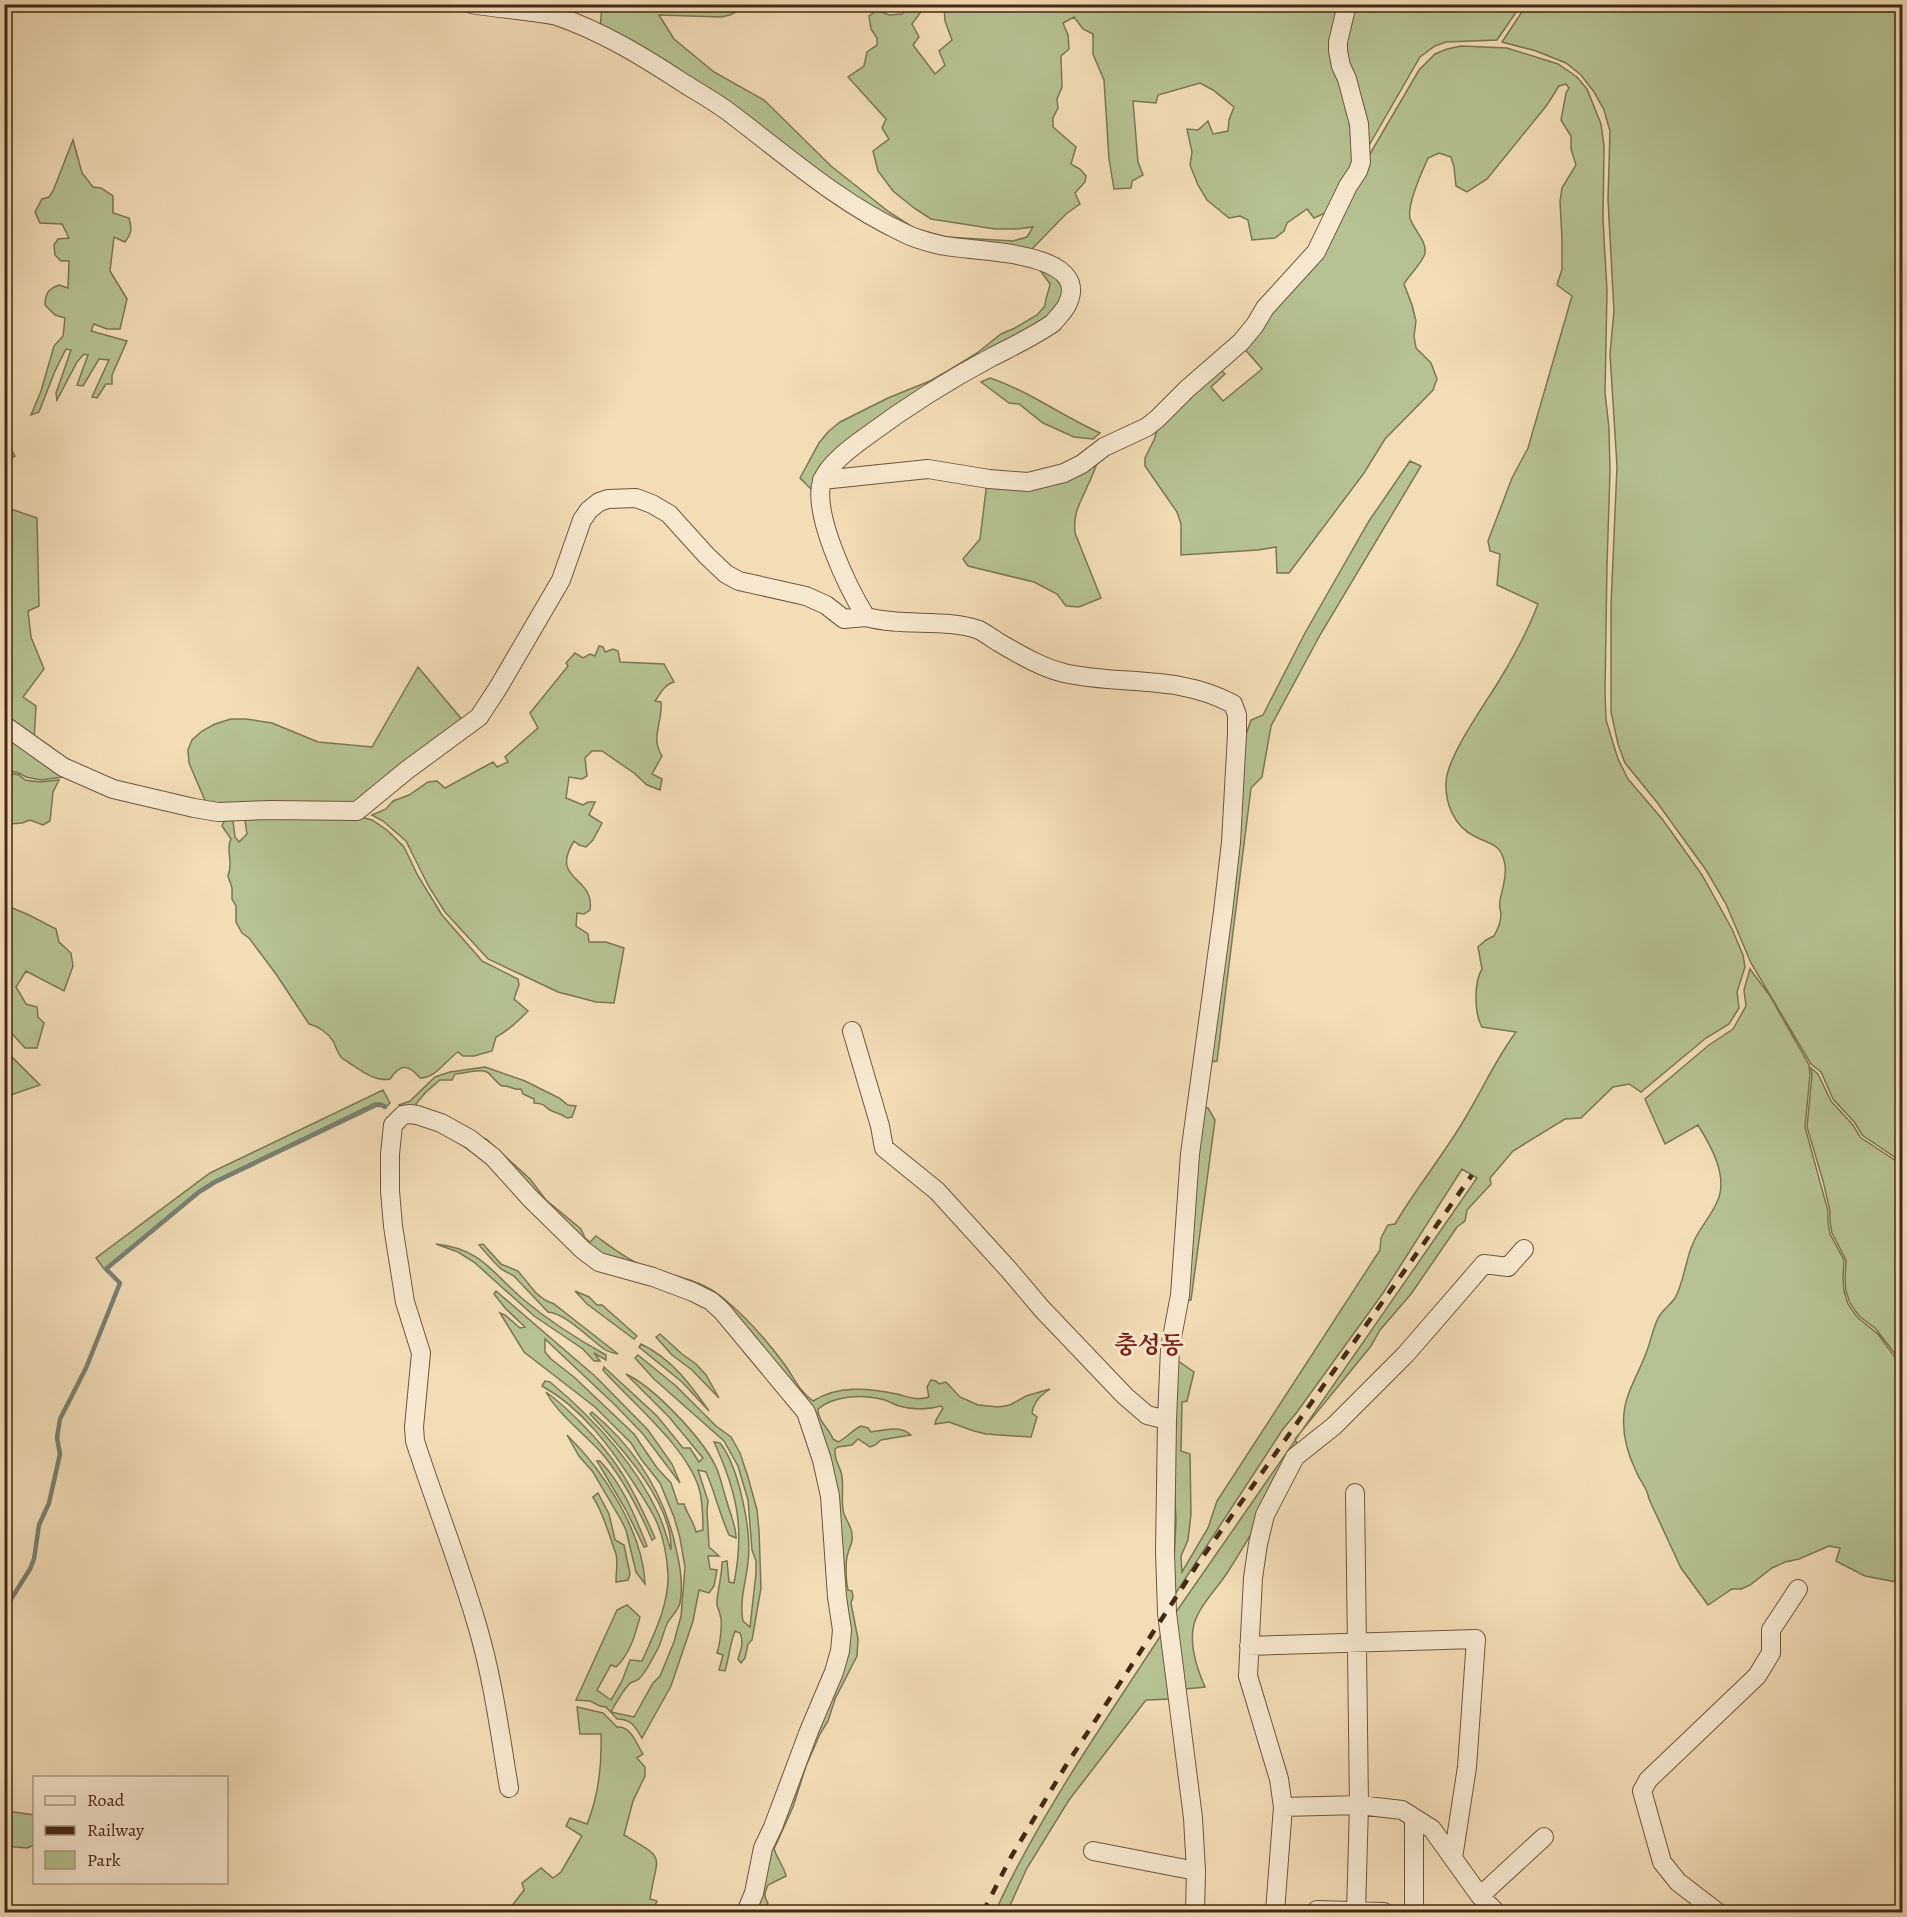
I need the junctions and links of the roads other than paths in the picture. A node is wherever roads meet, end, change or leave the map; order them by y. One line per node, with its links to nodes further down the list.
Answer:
1 (471, 4): 3 (street)
2 (1347, 4): 3 (street)
3 (822, 480): 4 (street)
4 (866, 617): 5 (street); 8 (street)
5 (4, 725)
6 (852, 1031): 8 (street)
7 (1524, 1249): 12 (street)
8 (1167, 1420): 20 (street)
9 (1354, 1494): 11 (street)
10 (1798, 1589): 30 (street)
11 (1357, 1643): 12 (street); 14 (street); 19 (street)
12 (1250, 1646): 15 (street)
13 (509, 1788): 23 (street)
14 (1359, 1806): 15 (street); 16 (street); 26 (street)
15 (1283, 1807): 25 (street)
16 (1414, 1818): 19 (street); 28 (street)
17 (1544, 1837): 21 (street)
18 (1093, 1851): 20 (street)
19 (1453, 1858): 21 (street)
20 (1196, 1871): 24 (street)
21 (1480, 1896): 29 (street)
22 (1317, 1910): 26 (street)
23 (746, 1912)
24 (1195, 1912)
25 (1275, 1912)
26 (1356, 1912): 27 (street)
27 (1384, 1912)
28 (1414, 1912)
29 (1496, 1912)
30 (1717, 1912)

